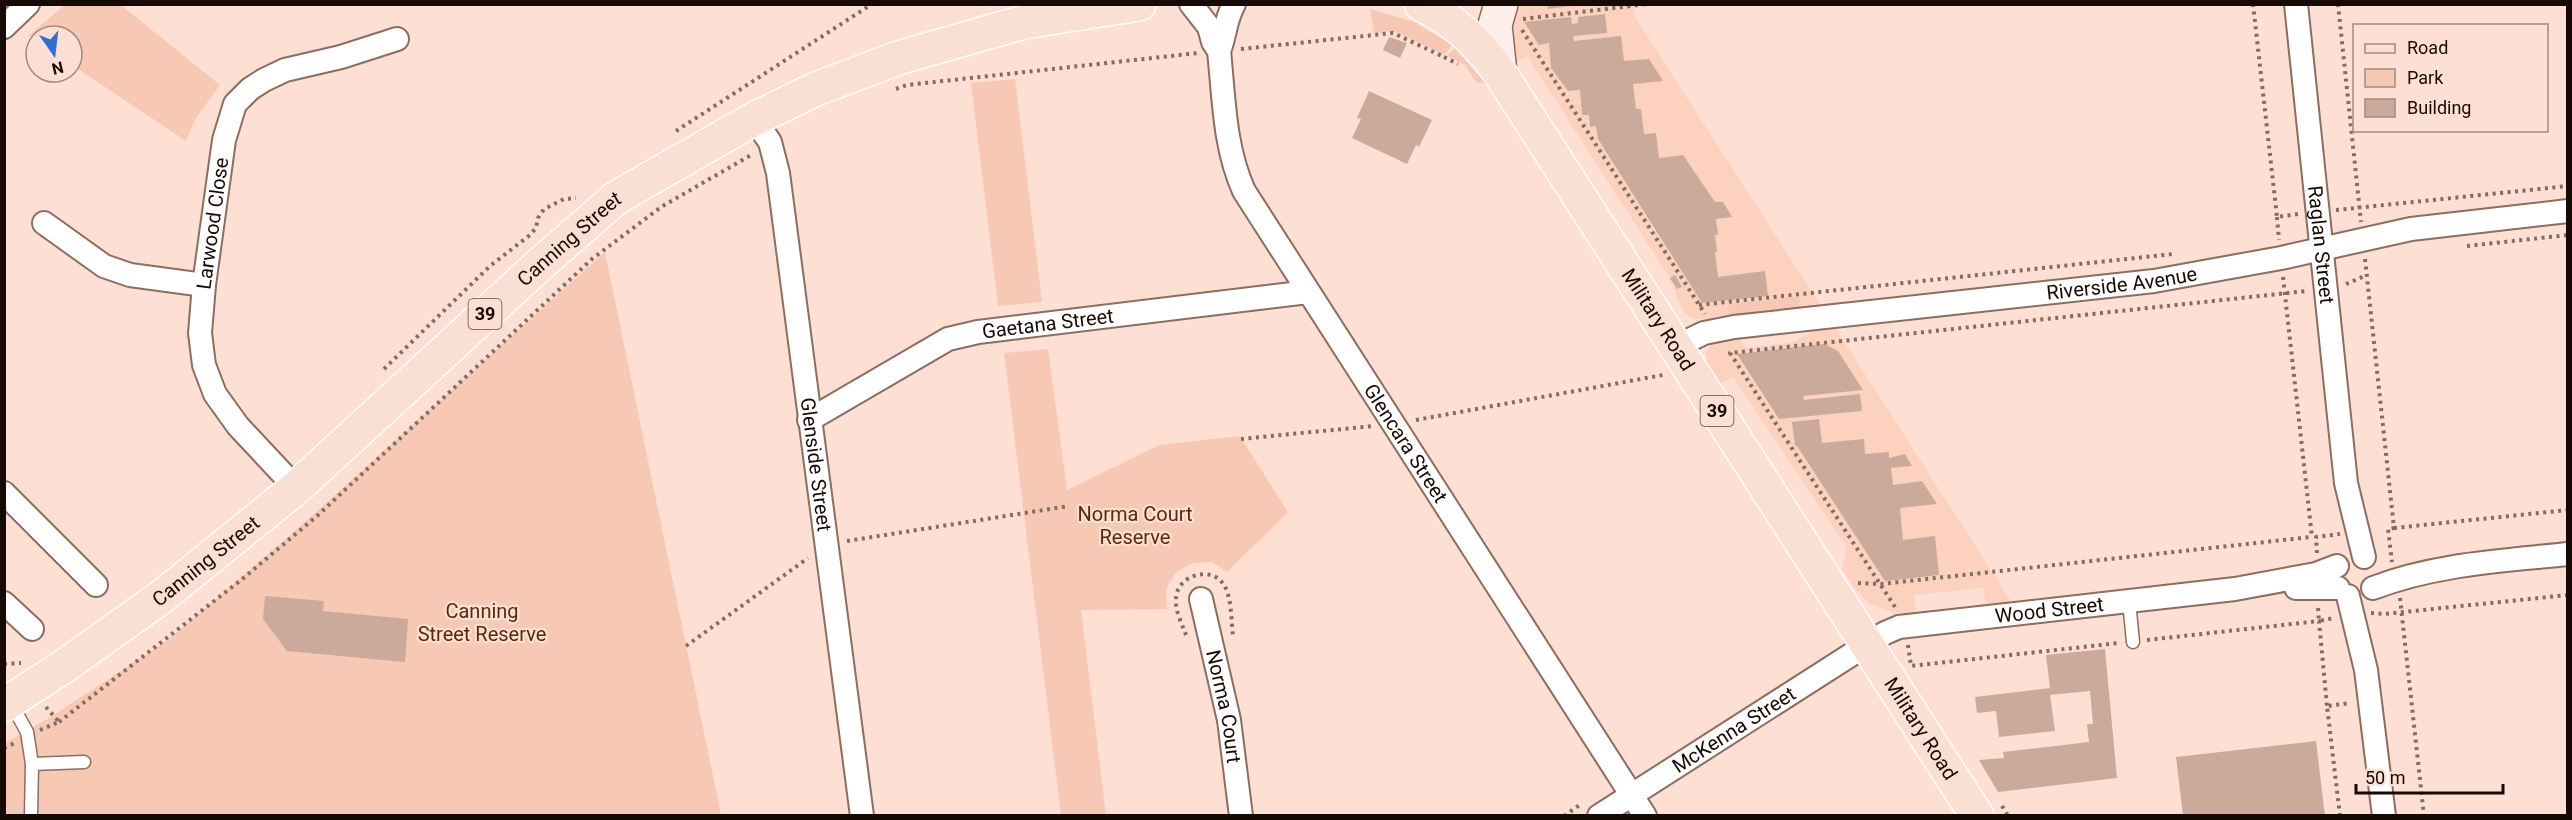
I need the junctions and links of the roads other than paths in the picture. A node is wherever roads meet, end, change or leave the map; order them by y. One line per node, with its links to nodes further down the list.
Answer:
1 (28, 4): 9 (street)
2 (1140, 4): 8 (main road, Canning Street / 39)
3 (1191, 4): 11 (street, Glencara Street)
4 (1234, 4): 11 (street, Glencara Street)
5 (1501, 4): 12 (street)
6 (2296, 4): 16 (street, Raglan Street)
7 (1443, 8): 12 (main road, Military Road / 39)
8 (1023, 13): 13 (main road, Canning Street / 39)
9 (4, 27)
10 (397, 39): 17 (street, Larwood Close)
11 (1205, 52): 18 (street, Glencara Street)
12 (1500, 73): 19 (main road, Military Road / 39)
13 (762, 131): 20 (street, Glenside Street); 21 (main road, Canning Street / 39)
14 (2568, 211): 16 (street, Riverside Avenue)
15 (44, 223): 17 (street)
16 (2322, 250): 19 (street, Riverside Avenue); 24 (street, Raglan Street)
17 (204, 285): 21 (street, Larwood Close)
18 (1308, 292): 20 (street, Gaetana Street); 35 (street, Glencara Street)
19 (1669, 361): 31 (main road, Military Road / 39)
20 (809, 420): 37 (street, Glenside Street)
21 (296, 488): 32 (main road, Canning Street / 39)
22 (4, 493): 25 (street)
23 (2568, 554): 24 (street, Wood Street)
24 (2363, 576): 27 (street, Wood Street); 42 (street, Raglan Street)
25 (96, 585)
26 (1201, 599): 38 (street, Norma Court)
27 (2129, 601): 30 (lane); 31 (street, Wood Street)
28 (4, 603): 29 (street)
29 (32, 629)
30 (2133, 642)
31 (1869, 644): 35 (street, McKenna Street); 41 (main road, Military Road / 39)
32 (10, 697): 34 (lane)
33 (84, 762): 34 (lane)
34 (32, 764): 36 (lane)
35 (1632, 796): 39 (street, McKenna Street); 40 (street, Glencara Street)
36 (31, 816)
37 (862, 816)
38 (1241, 816)
39 (1599, 816)
40 (1645, 816)
41 (1977, 816)
42 (2384, 816)

